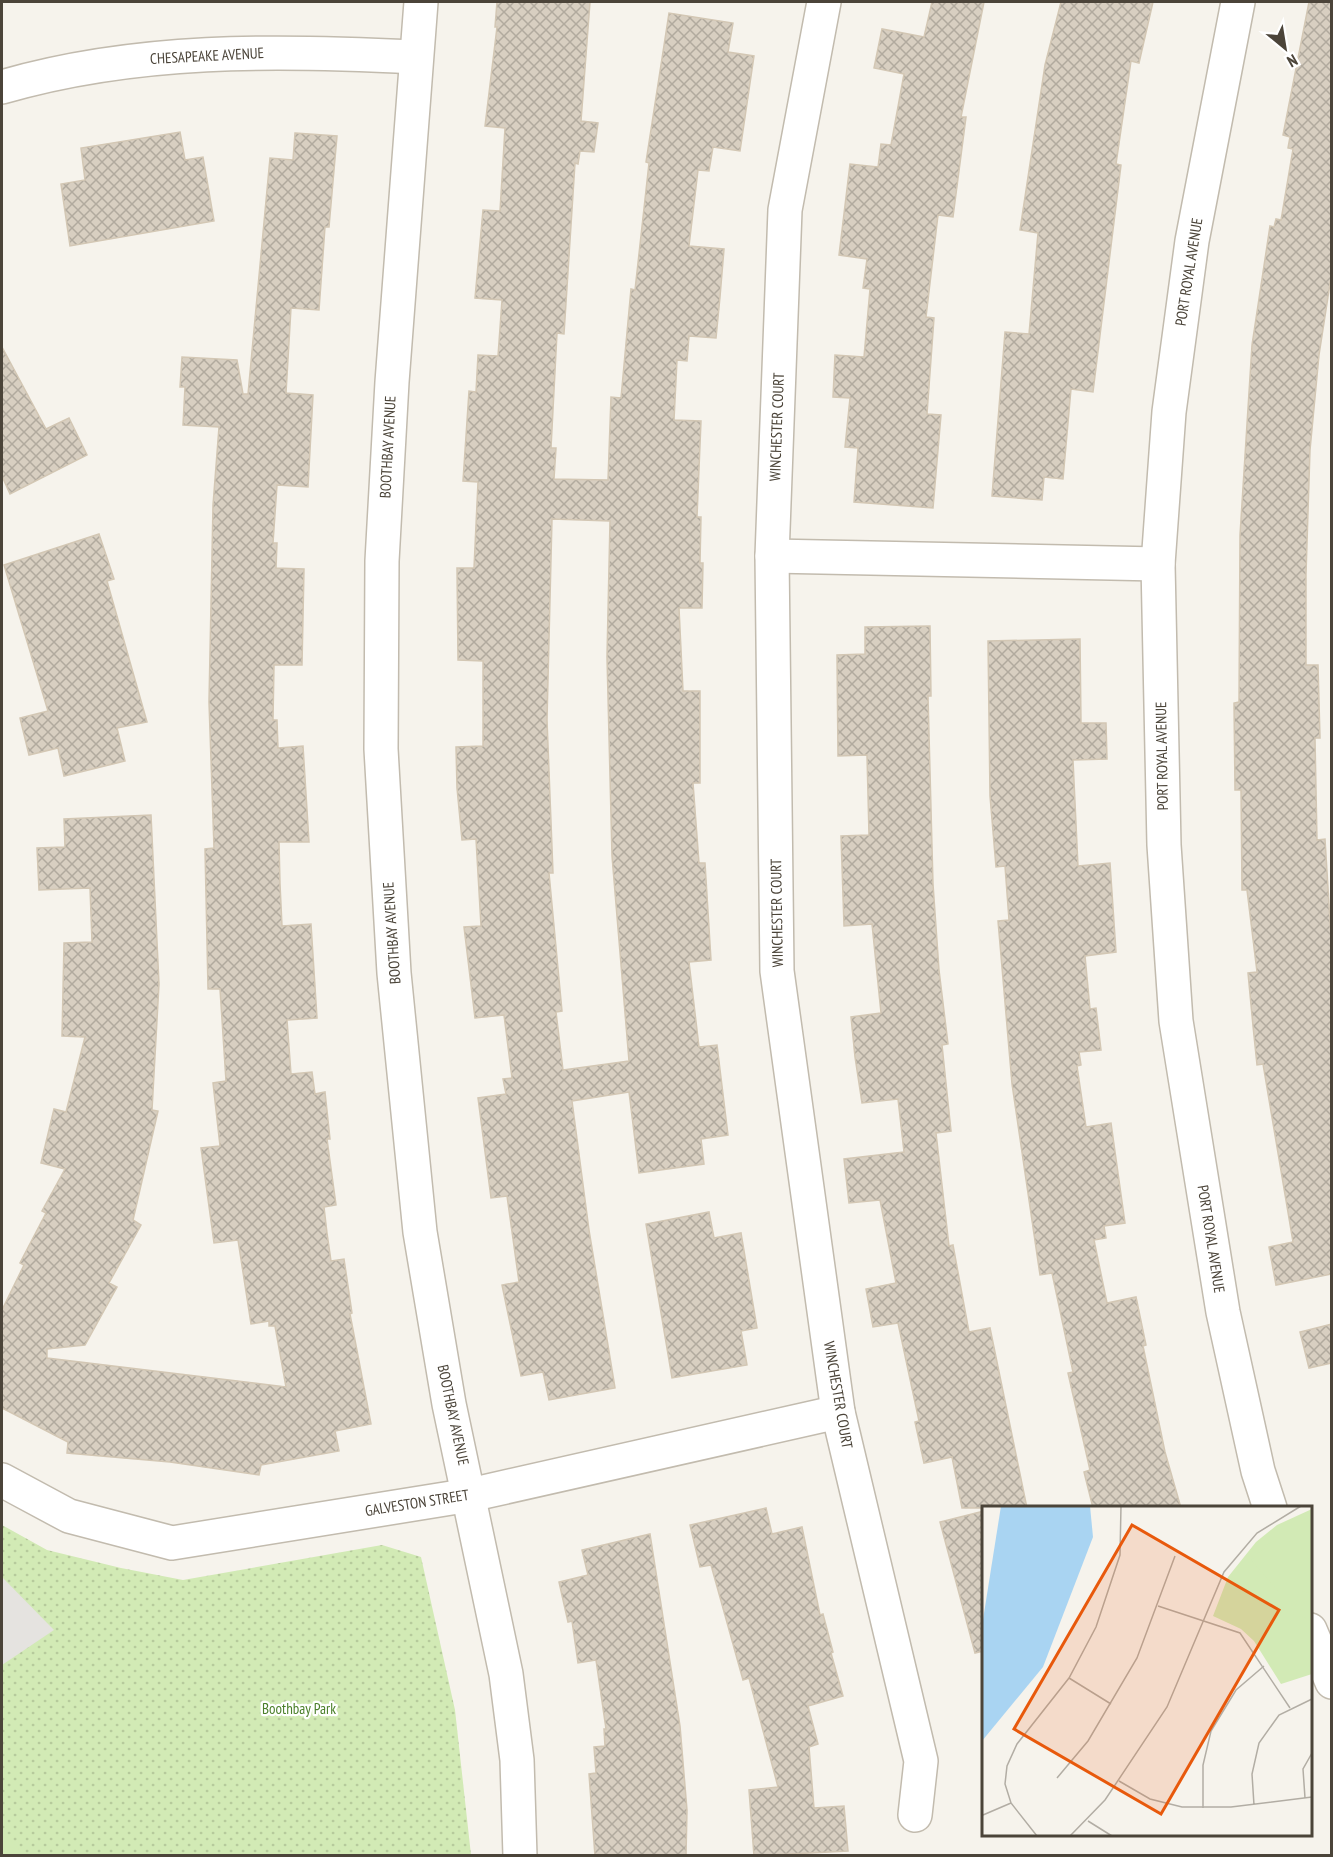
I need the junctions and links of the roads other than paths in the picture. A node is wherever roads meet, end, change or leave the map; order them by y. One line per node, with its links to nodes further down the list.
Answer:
1 (421, 2): 4 (street, BOOTHBAY AVENUE)
2 (824, 2): 6 (street, WINCHESTER COURT)
3 (1238, 2): 7 (street, PORT ROYAL AVENUE)
4 (415, 57): 5 (street, CHESAPEAKE AVENUE); 10 (street, BOOTHBAY AVENUE)
5 (2, 87)
6 (772, 556): 7 (street); 8 (street, WINCHESTER COURT)
7 (1158, 564): 11 (street, PORT ROYAL AVENUE)
8 (838, 1412): 10 (street, GALVESTON STREET); 14 (street, WINCHESTER COURT)
9 (2, 1480): 10 (street, GALVESTON STREET)
10 (470, 1494): 15 (street, BOOTHBAY AVENUE)
11 (1269, 1506)
12 (1312, 1632): 13 (street)
13 (1332, 1682)
14 (915, 1815)
15 (520, 1856)

